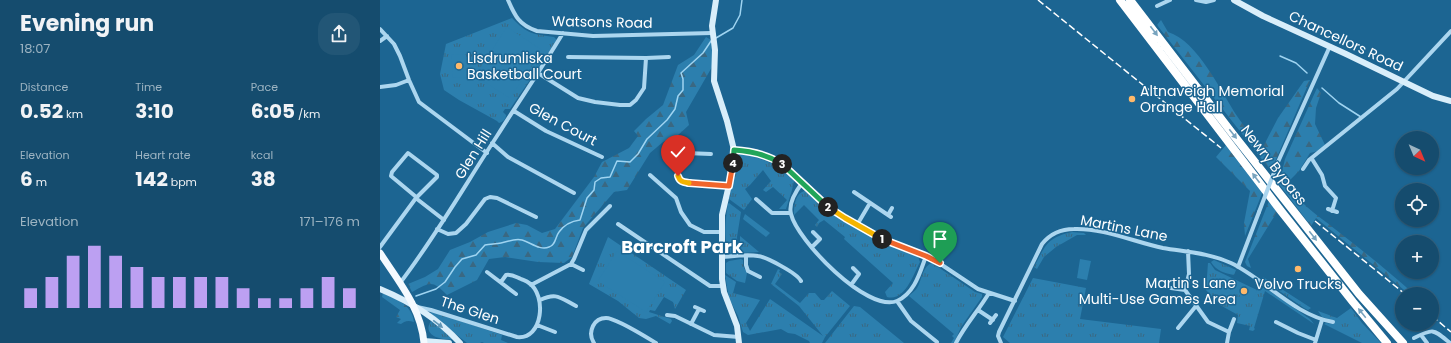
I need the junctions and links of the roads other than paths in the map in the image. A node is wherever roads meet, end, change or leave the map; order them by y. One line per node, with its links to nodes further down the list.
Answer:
1 (508, 0): 12 (street, Watsons Road)
2 (716, 0): 14 (street)
3 (1120, 0): 112 (highway, Newry Bypass, one-way to 3)
4 (1130, 0): 113 (highway, Newry Bypass, one-way to 113)
5 (1170, 0): 9 (street)
6 (1196, 0): 7 (street)
7 (1214, 0)
8 (1234, 0): 16 (street, Chancellors Road)
9 (1157, 6)
10 (380, 29): 13 (street)
11 (1451, 31): 22 (street)
12 (563, 34): 14 (street, Watsons Road); 20 (street, Glen Hill)
13 (387, 36): 15 (street); 21 (street)
14 (713, 38): 27 (street)
15 (380, 41)
16 (1330, 46): 22 (street, Chancellors Road); 60 (street, bridge)
17 (568, 57): 19 (street)
18 (669, 57): 19 (street)
19 (646, 58): 20 (street)
20 (538, 73): 25 (street, Glen Hill)
21 (409, 80): 23 (street); 28 (street)
22 (1404, 82): 24 (street, Chancellors Road); 31 (street, Chancellors Road)
23 (380, 87)
24 (1451, 101)
25 (514, 111): 26 (street, Glen Hill); 30 (street, Glen Court)
26 (492, 143): 28 (street, Glen Hill); 37 (street)
27 (734, 150): 34 (street); 35 (street)
28 (487, 152): 46 (street, Glen Hill)
29 (711, 154): 35 (street)
30 (602, 157)
31 (1312, 159): 32 (street, Chancellors Road); 43 (street)
32 (1303, 169)
33 (650, 175): 50 (street)
34 (802, 183): 44 (street); 48 (street)
35 (729, 186): 50 (street)
36 (854, 192): 40 (street)
37 (574, 193)
38 (416, 198): 38 (street); 46 (street); 52 (street)
39 (756, 199): 44 (street)
40 (870, 203): 42 (street); 48 (street)
41 (610, 206): 59 (street)
42 (892, 208)
43 (1337, 212)
44 (790, 213): 53 (street)
45 (536, 218): 49 (street)
46 (444, 220): 49 (street, Glen Hill)
47 (618, 224): 70 (street)
48 (857, 225): 57 (street)
49 (438, 229): 67 (street, Glen Hill)
50 (722, 232): 58 (street)
51 (813, 232): 53 (street)
52 (380, 247)
53 (812, 248): 69 (street)
54 (1188, 251): 60 (street, Martins Lane); 73 (street); 78 (street, Martins Lane)
55 (380, 253): 67 (main road)
56 (746, 256): 58 (street); 64 (street); 65 (street)
57 (926, 256): 74 (street); 77 (street)
58 (723, 257): 70 (street)
59 (571, 264): 62 (street); 68 (street)
60 (1238, 267): 89 (street, Martins Lane)
61 (853, 268): 69 (street)
62 (583, 270)
63 (487, 272): 66 (street)
64 (760, 277)
65 (801, 280)
66 (501, 282): 68 (street); 75 (street)
67 (400, 283): 82 (main road)
68 (531, 285): 76 (street)
69 (851, 285): 77 (street)
70 (723, 286): 100 (street)
71 (1171, 288): 73 (street)
72 (380, 289): 82 (street)
73 (1185, 290): 81 (street)
74 (989, 293): 78 (street); 84 (street)
75 (516, 294)
76 (540, 300): 79 (street); 92 (street)
77 (897, 301): 102 (street)
78 (1015, 301): 110 (street, Martins Lane)
79 (576, 306)
80 (695, 306): 83 (street)
81 (1196, 306): 94 (street); 96 (street)
82 (415, 307): 98 (street, The Glen); 101 (main road); 105 (street, one-way to 105)
83 (699, 309): 85 (street); 93 (street)
84 (978, 310): 87 (street); 109 (street)
85 (704, 312)
86 (666, 315): 93 (street)
87 (996, 315)
88 (1234, 319): 96 (street)
89 (1322, 320): 91 (street, Martins Lane); 103 (street)
90 (1276, 322): 103 (street)
91 (1333, 322)
92 (537, 324): 95 (street); 98 (street)
93 (691, 324): 100 (street)
94 (1178, 328)
95 (555, 332)
96 (1229, 332): 111 (street)
97 (1421, 335): 99 (street); 114 (street); 115 (street)
98 (517, 337): 106 (street)
99 (1414, 338)
100 (739, 340)
101 (424, 342): 104 (street)
102 (937, 342)
103 (1316, 342)
104 (449, 343)
105 (460, 343)
106 (518, 343)
107 (594, 343): 108 (street)
108 (656, 343)
109 (956, 343)
110 (1001, 343)
111 (1227, 343)
112 (1387, 343)
113 (1403, 343)
114 (1427, 343)
115 (1450, 343)

